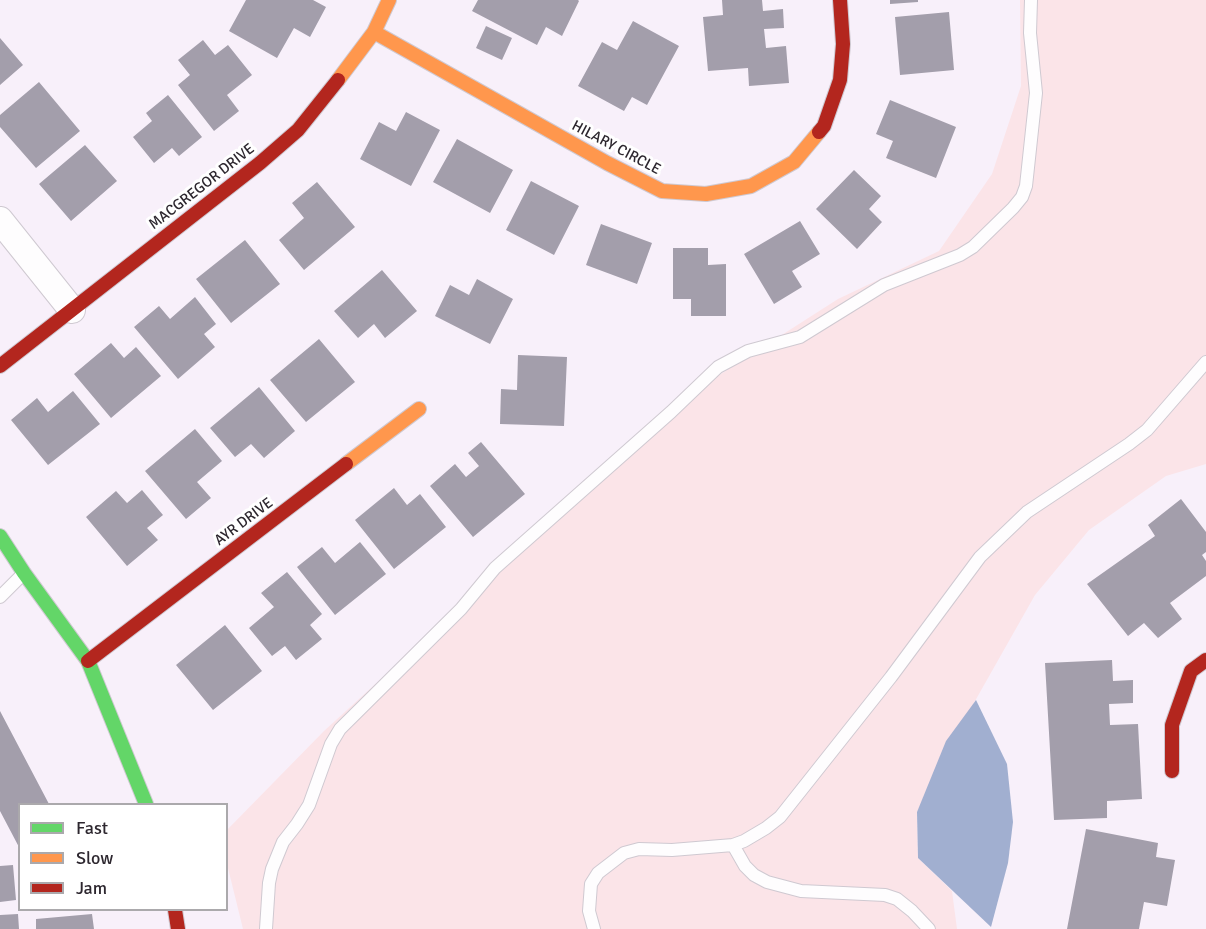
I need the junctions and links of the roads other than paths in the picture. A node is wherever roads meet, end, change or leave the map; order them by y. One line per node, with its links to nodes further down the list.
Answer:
1 (389, 0): 4 (street, MACGREGOR DRIVE)
2 (840, 0): 4 (street, HILARY CIRCLE)
3 (1031, 0): 20 (lane)
4 (374, 32): 6 (street, MACGREGOR DRIVE)
5 (0, 220): 6 (street)
6 (72, 310): 8 (street, MACGREGOR DRIVE)
7 (1206, 362): 17 (lane)
8 (0, 366)
9 (419, 409): 14 (street, AYR DRIVE)
10 (0, 536): 11 (street)
11 (24, 573): 12 (lane); 14 (street)
12 (0, 597)
13 (1206, 660): 15 (street)
14 (88, 661): 16 (street)
15 (1172, 771)
16 (146, 803)
17 (733, 845): 21 (lane); 22 (lane)
18 (175, 911): 19 (street)
19 (178, 929)
20 (266, 929)
21 (594, 929)
22 (929, 929)

